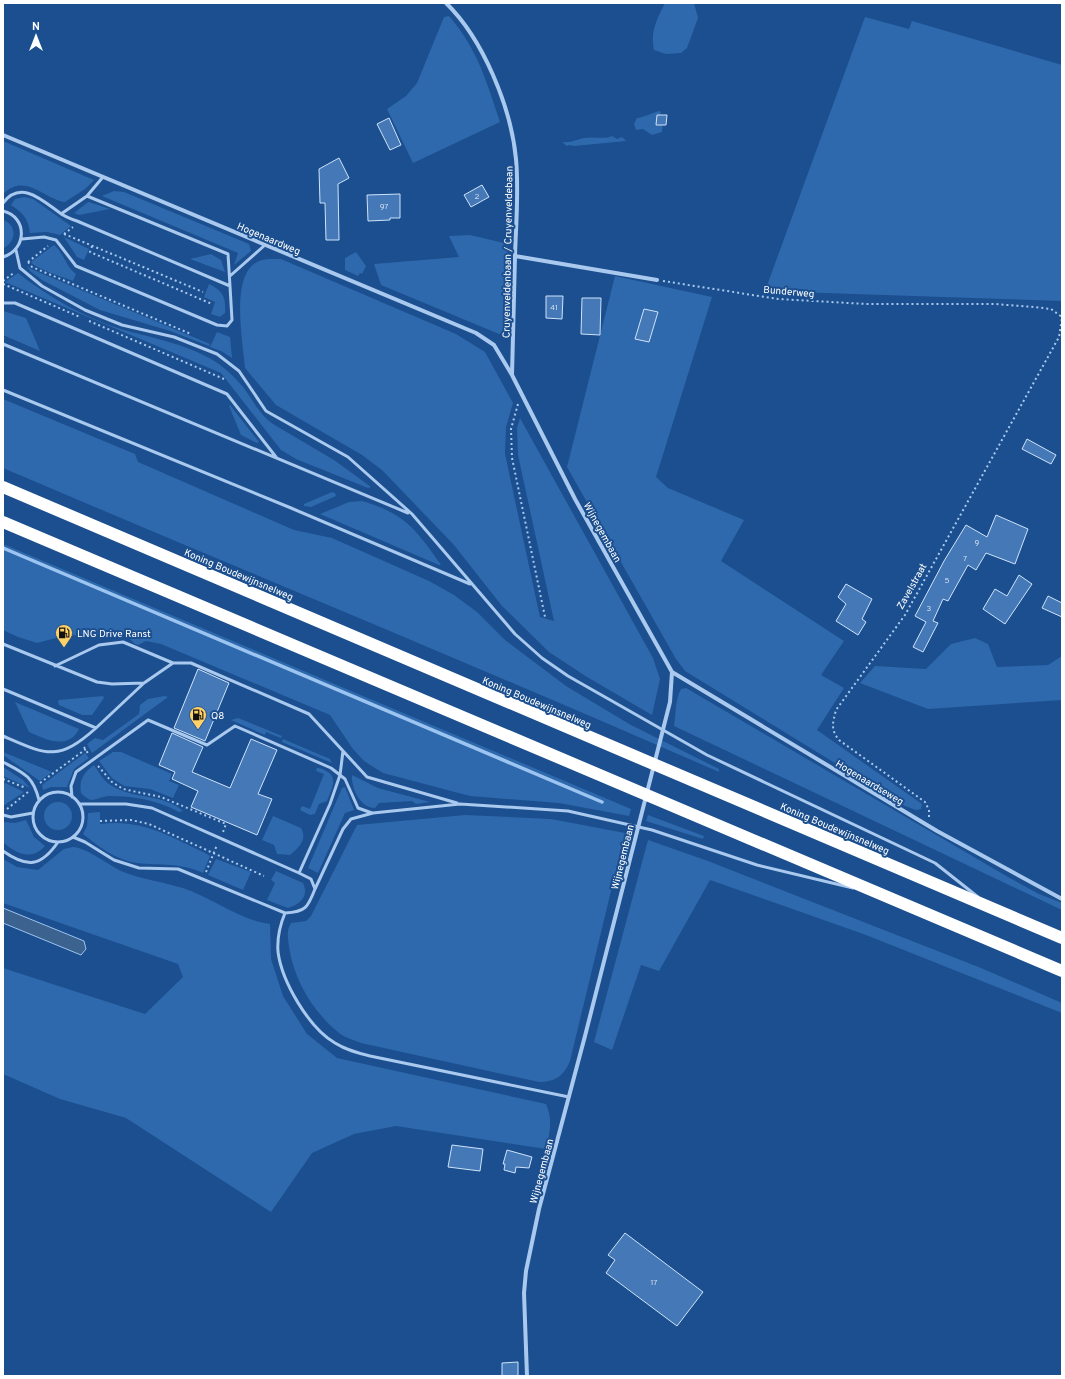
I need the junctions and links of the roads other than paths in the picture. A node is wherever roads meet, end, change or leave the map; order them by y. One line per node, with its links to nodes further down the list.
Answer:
1 (446, 3): 11 (street, Cruyenveldenbaan / Cruyenveldebaan)
2 (3, 135): 3 (street, Hogenaardweg)
3 (103, 177): 4 (lane); 9 (street, Hogenaardweg)
4 (87, 196): 7 (lane); 13 (lane)
5 (3, 203): 7 (lane)
6 (3, 211): 8 (lane)
7 (61, 214): 15 (lane)
8 (22, 239): 10 (lane); 15 (lane)
9 (265, 245): 13 (lane); 18 (street, Hogenaardweg)
10 (16, 250): 12 (lane); 22 (lane)
11 (516, 256): 14 (street); 18 (street, Cruyenveldenbaan / Cruyenveldebaan)
12 (3, 257)
13 (230, 276): 15 (lane)
14 (657, 280)
15 (230, 286)
16 (3, 303): 20 (lane)
17 (3, 344): 20 (lane)
18 (512, 375): 28 (street, Wijnegembaan)
19 (3, 390): 24 (lane)
20 (277, 458): 22 (lane)
21 (3, 487): 50 (highway, Koning Boudewijnsnelweg)
22 (412, 514): 24 (lane)
23 (3, 522): 48 (highway)
24 (472, 585): 50 (lane)
25 (3, 644): 27 (lane)
26 (172, 663): 27 (lane); 29 (lane); 33 (lane)
27 (55, 666): 29 (lane)
28 (672, 672): 49 (street, Hogenaardseweg); 54 (street, Wijnegembaan)
29 (144, 683): 31 (lane)
30 (3, 689): 31 (lane)
31 (96, 728): 32 (lane)
32 (3, 736)
33 (343, 751): 35 (lane); 39 (lane)
34 (3, 762): 37 (lane)
35 (340, 775): 36 (lane); 41 (lane); 46 (lane)
36 (72, 797): 37 (lane); 38 (lane)
37 (39, 800): 40 (lane)
38 (79, 804): 43 (lane); 46 (lane)
39 (460, 804): 41 (lane); 48 (lane)
40 (33, 813): 42 (lane); 44 (lane)
41 (373, 813): 47 (lane)
42 (3, 815)
43 (73, 837): 44 (lane); 51 (lane)
44 (58, 842): 45 (lane)
45 (3, 851)
46 (299, 873): 47 (lane)
47 (315, 889): 51 (lane)
48 (882, 896): 53 (highway)
49 (1062, 899)
50 (994, 909): 52 (highway, Koning Boudewijnsnelweg)
51 (286, 913): 54 (lane)
52 (1062, 938)
53 (1062, 971)
54 (569, 1097): 55 (street, Wijnegembaan)
55 (527, 1376)

